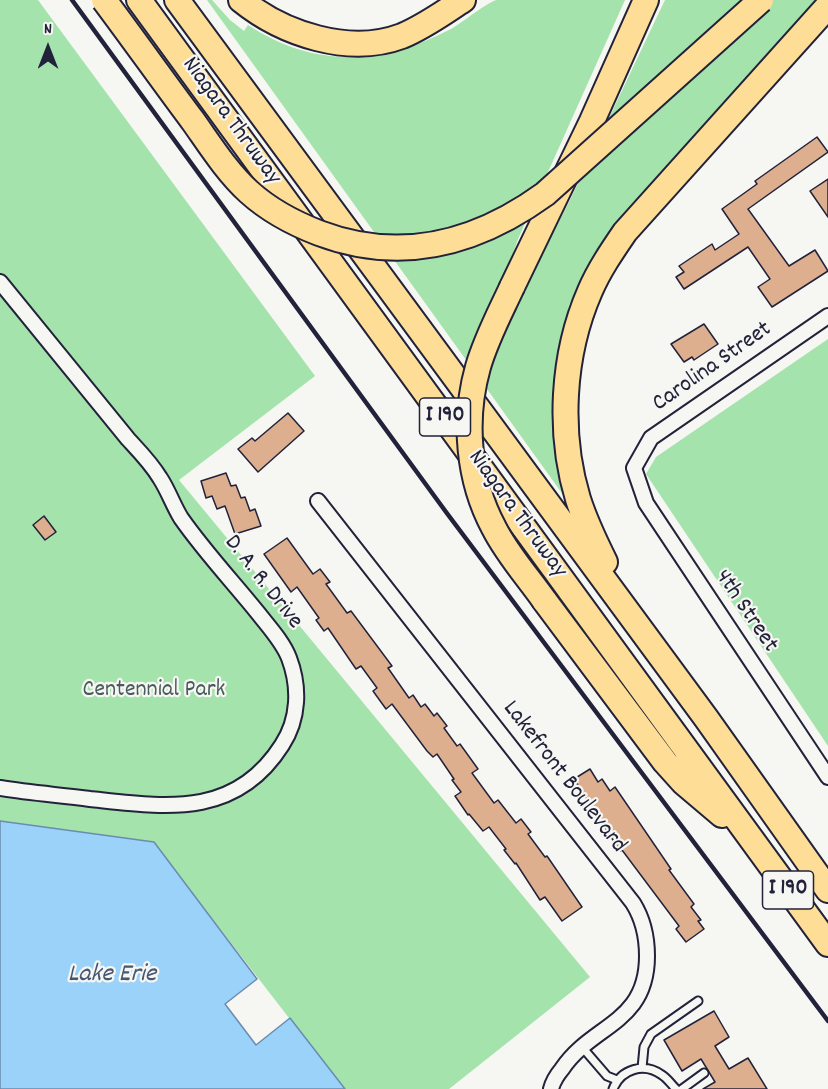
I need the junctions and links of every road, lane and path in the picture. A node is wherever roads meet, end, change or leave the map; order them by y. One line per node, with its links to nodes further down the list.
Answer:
1 (104, 0): 7 (highway, bridge)
2 (139, 0): 16 (highway, Niagara Thruway / I 190)
3 (177, 0): 13 (highway, Niagara Thruway / I 190)
4 (240, 0): 5 (highway)
5 (463, 0)
6 (646, 0): 16 (highway, bridge)
7 (761, 0)
8 (828, 6): 13 (highway)
9 (0, 282): 15 (street, D. A. R. Drive)
10 (828, 316): 11 (street, Carolina Street)
11 (634, 468): 14 (street, 4th Street)
12 (318, 501): 20 (street, Lakefront Boulevard)
13 (636, 623): 17 (highway, Niagara Thruway / I 190)
14 (828, 777)
15 (0, 788)
16 (747, 835): 18 (highway, Niagara Thruway / I 190)
17 (828, 890)
18 (828, 944)
19 (698, 1001): 21 (lane)
20 (582, 1047): 23 (lane); 24 (street, Lakefront Boulevard)
21 (642, 1068): 23 (lane); 26 (lane)
22 (704, 1073): 27 (lane)
23 (617, 1080): 25 (lane)
24 (551, 1089)
25 (614, 1089)
26 (676, 1089)
27 (682, 1089)

